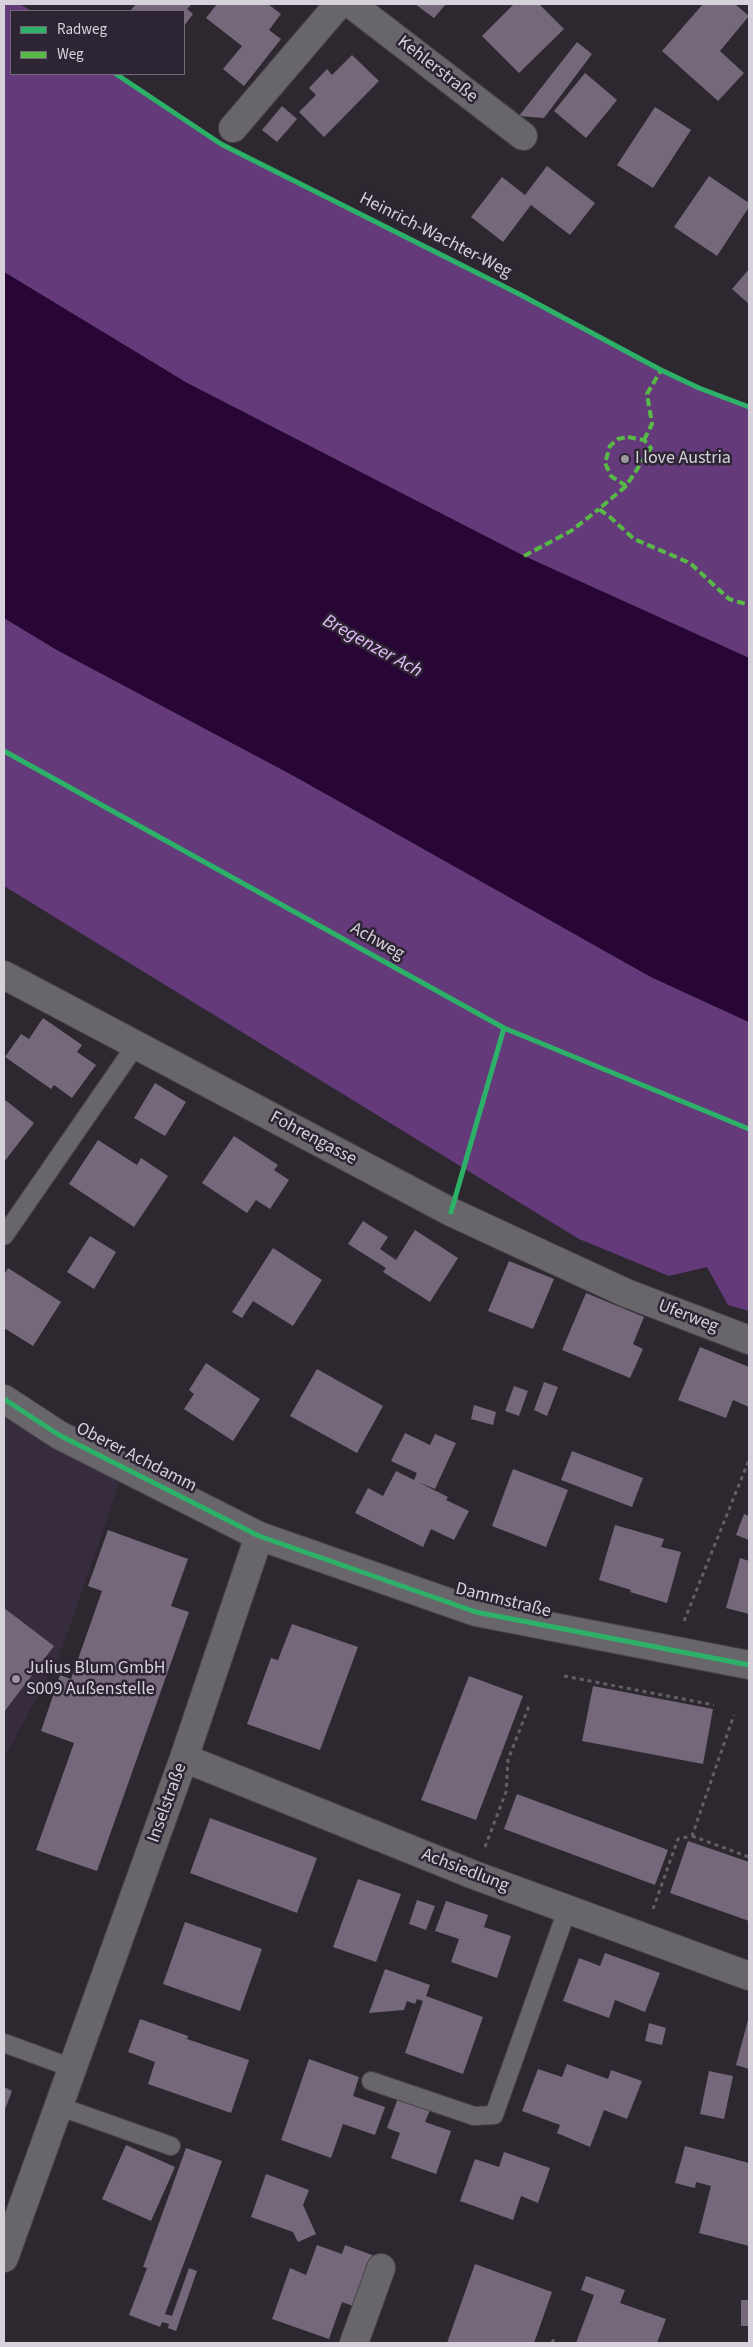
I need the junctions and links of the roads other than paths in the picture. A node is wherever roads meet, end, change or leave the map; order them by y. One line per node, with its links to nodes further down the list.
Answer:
1 (339, 4): 3 (street)
2 (351, 4): 4 (street, Kehlerstraße)
3 (233, 128)
4 (523, 136)
5 (4, 975): 6 (street, Fohrengasse)
6 (136, 1045): 7 (lane); 8 (street, Fohrengasse)
7 (4, 1236)
8 (626, 1293): 9 (street, Uferweg)
9 (749, 1340)
10 (4, 1399): 11 (street, Oberer Achdamm)
11 (259, 1536): 12 (street, Dammstraße); 13 (street, Inselstraße)
12 (749, 1665)
13 (184, 1758): 14 (street, Achsiedlung); 17 (street, Inselstraße)
14 (567, 1910): 15 (street, Achsiedlung); 18 (lane)
15 (749, 1976)
16 (4, 2043): 17 (lane)
17 (72, 2068): 19 (street, Inselstraße)
18 (371, 2081)
19 (58, 2106): 20 (lane); 21 (street, Inselstraße)
20 (171, 2146)
21 (4, 2258)
22 (381, 2268): 23 (street)
23 (354, 2343)

